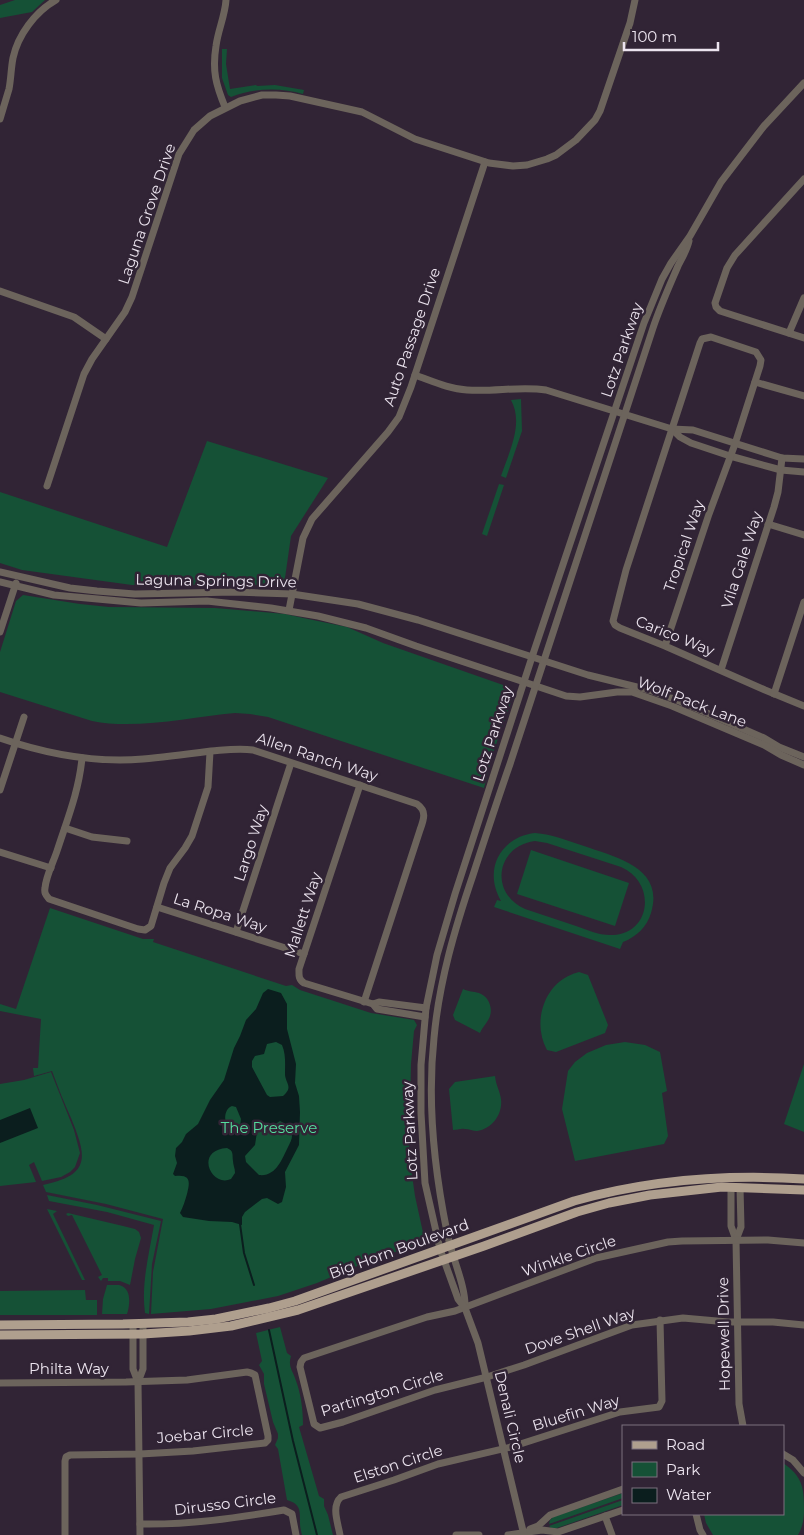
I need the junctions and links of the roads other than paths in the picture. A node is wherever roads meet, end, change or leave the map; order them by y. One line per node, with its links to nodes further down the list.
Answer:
1 (56, 0): 6 (street)
2 (226, 0): 5 (street)
3 (635, 0): 7 (street, Laguna Grove Drive)
4 (804, 83): 9 (street, Lotz Parkway)
5 (225, 108): 7 (street, Laguna Grove Drive); 14 (street, Laguna Grove Drive)
6 (0, 119)
7 (485, 162): 15 (street, Auto Passage Drive)
8 (804, 179): 12 (street)
9 (690, 236): 18 (street, Lotz Parkway); 19 (street, Lotz Parkway)
10 (0, 292): 14 (street)
11 (804, 298): 12 (street)
12 (789, 333): 13 (street)
13 (804, 338)
14 (106, 339): 27 (street, Laguna Grove Drive)
15 (415, 375): 18 (street); 34 (street, Auto Passage Drive)
16 (755, 382): 17 (street); 20 (street, Tropical Way); 21 (street, Tropical Way)
17 (804, 396)
18 (615, 411): 19 (street); 39 (street, Lotz Parkway)
19 (625, 414): 20 (street); 40 (street, Lotz Parkway)
20 (672, 429): 21 (street); 22 (street); 38 (street, Carico Way)
21 (735, 444): 22 (street, Tropical Way); 23 (street)
22 (730, 456): 25 (street); 38 (street, Tropical Way)
23 (782, 458): 24 (street); 25 (street, Vila Gale Way)
24 (804, 459)
25 (780, 470): 26 (street); 28 (street, Vila Gale Way)
26 (804, 472)
27 (47, 486)
28 (768, 524): 29 (street); 41 (street, Vila Gale Way)
29 (804, 535)
30 (0, 572): 31 (street, Laguna Springs Drive)
31 (17, 576): 33 (street); 34 (street, Laguna Springs Drive)
32 (0, 582): 33 (street, Laguna Springs Drive)
33 (15, 586): 36 (street, Laguna Springs Drive); 37 (street)
34 (292, 594): 36 (street, Auto Passage Drive); 39 (street, Laguna Springs Drive)
35 (804, 602): 44 (street)
36 (289, 610): 42 (street, Laguna Springs Drive)
37 (0, 632)
38 (665, 646): 41 (street, Carico Way)
39 (532, 657): 40 (street, Laguna Springs Drive); 42 (street, Lotz Parkway)
40 (545, 661): 43 (street, Lotz Parkway); 50 (street, Wolf Pack Lane)
41 (721, 670): 44 (street, Carico Way)
42 (525, 682): 43 (street, Laguna Springs Drive); 65 (street, Lotz Parkway)
43 (536, 686): 53 (street, Wolf Pack Lane); 72 (street, Lotz Parkway)
44 (774, 694): 45 (street, Carico Way)
45 (804, 706)
46 (24, 717): 48 (street)
47 (0, 738): 48 (street, Allen Ranch Way)
48 (15, 743): 51 (street, Allen Ranch Way); 55 (street)
49 (210, 752): 51 (street, Allen Ranch Way); 52 (street, Allen Ranch Way); 60 (street)
50 (804, 757)
51 (82, 758): 56 (street)
52 (291, 763): 54 (street, Allen Ranch Way); 61 (street, Largo Way)
53 (804, 765)
54 (360, 785): 62 (street, Mallett Way); 63 (street, Allen Ranch Way)
55 (0, 790)
56 (65, 828): 57 (street); 59 (street)
57 (127, 841)
58 (0, 852): 59 (street)
59 (51, 868): 60 (street)
60 (157, 907): 61 (street, La Ropa Way)
61 (236, 932): 62 (street, La Ropa Way)
62 (304, 954): 63 (street, Mallett Way)
63 (364, 1002): 64 (street, Mallett Way)
64 (373, 1004): 65 (street, Mallett Way); 66 (street, Mallett Way)
65 (426, 1008): 66 (street, Lotz Parkway)
66 (425, 1017): 72 (street, Lotz Parkway)
67 (804, 1179): 72 (main road, Big Horn Boulevard)
68 (735, 1187): 69 (main road, Big Horn Boulevard); 70 (street, Hopewell Drive); 73 (main road, Big Horn Boulevard)
69 (804, 1190)
70 (736, 1240): 71 (street, Winkle Circle); 74 (street, Winkle Circle); 76 (street, Hopewell Drive)
71 (804, 1243)
72 (445, 1248): 73 (street, Lotz Parkway); 78 (main road, Big Horn Boulevard)
73 (448, 1258): 74 (street, Denali Circle); 82 (main road, Big Horn Boulevard)
74 (465, 1308): 84 (street, Denali Circle); 84 (street, Partington Circle)
75 (660, 1320): 76 (street, Dove Shell Way); 84 (street, Dove Shell Way); 88 (street, Bluefin Way)
76 (738, 1322): 80 (street, Dove Shell Way); 87 (street, Hopewell Drive)
77 (133, 1324): 78 (main road, Big Horn Boulevard); 79 (main road, Big Horn Boulevard); 81 (street)
78 (143, 1324): 82 (street)
79 (0, 1325)
80 (804, 1325)
81 (133, 1334): 82 (main road, Big Horn Boulevard); 83 (main road, Big Horn Boulevard); 85 (street)
82 (143, 1334): 85 (street)
83 (0, 1335)
84 (487, 1377): 88 (street, Denali Circle)
85 (138, 1382): 86 (street, Philta Way); 89 (street); 89 (street, Joebar Circle)
86 (0, 1383)
87 (742, 1425)
88 (504, 1449): 97 (street, Denali Circle); 101 (street, Elston Circle)
89 (140, 1454): 96 (street); 98 (street)
90 (784, 1455): 91 (street)
91 (804, 1473)
92 (622, 1490): 97 (street)
93 (622, 1510): 95 (street)
94 (696, 1515): 106 (street)
95 (605, 1516): 97 (street); 105 (street)
96 (140, 1524): 99 (street); 100 (street, Dirusso Circle)
97 (525, 1533): 104 (street)
98 (65, 1535)
99 (140, 1535)
100 (296, 1535)
101 (340, 1535)
102 (456, 1535): 103 (street)
103 (479, 1535)
104 (508, 1535)
105 (612, 1535)
106 (703, 1535)

